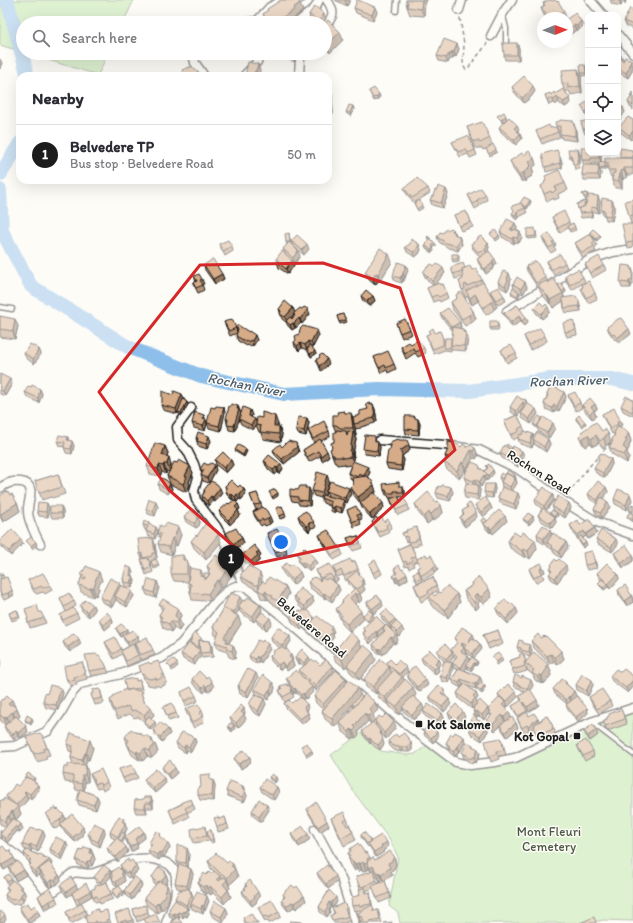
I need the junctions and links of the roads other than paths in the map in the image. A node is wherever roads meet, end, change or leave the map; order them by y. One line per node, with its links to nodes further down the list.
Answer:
1 (284, 0): 12 (street)
2 (319, 0): 13 (street)
3 (327, 0): 14 (street)
4 (397, 0): 9 (lane)
5 (462, 0): 8 (street)
6 (512, 0): 11 (street)
7 (590, 0): 10 (street)
8 (459, 10)
9 (396, 11)
10 (600, 12)
11 (503, 13): 15 (street); 17 (lane)
12 (262, 16)
13 (305, 16)
14 (332, 16)
15 (491, 36)
16 (621, 39): 18 (street)
17 (506, 44)
18 (633, 53)
19 (195, 60): 22 (street)
20 (257, 60): 23 (street)
21 (300, 60): 24 (street)
22 (201, 72)
23 (247, 72)
24 (299, 72)
25 (633, 249): 28 (street)
26 (0, 307): 27 (lane)
27 (12, 309)
28 (507, 311)
29 (190, 408): 34 (street)
30 (380, 440): 32 (street, Rochon Road)
31 (0, 488): 33 (street)
32 (633, 536)
33 (40, 544)
34 (246, 587): 36 (street, Belvedere Road); 37 (street)
35 (633, 708): 36 (street, Belvedere Road)
36 (591, 722): 38 (lane)
37 (0, 747)
38 (633, 754)
39 (315, 829): 42 (street)
40 (0, 843): 41 (street)
41 (166, 923)
42 (355, 923)

